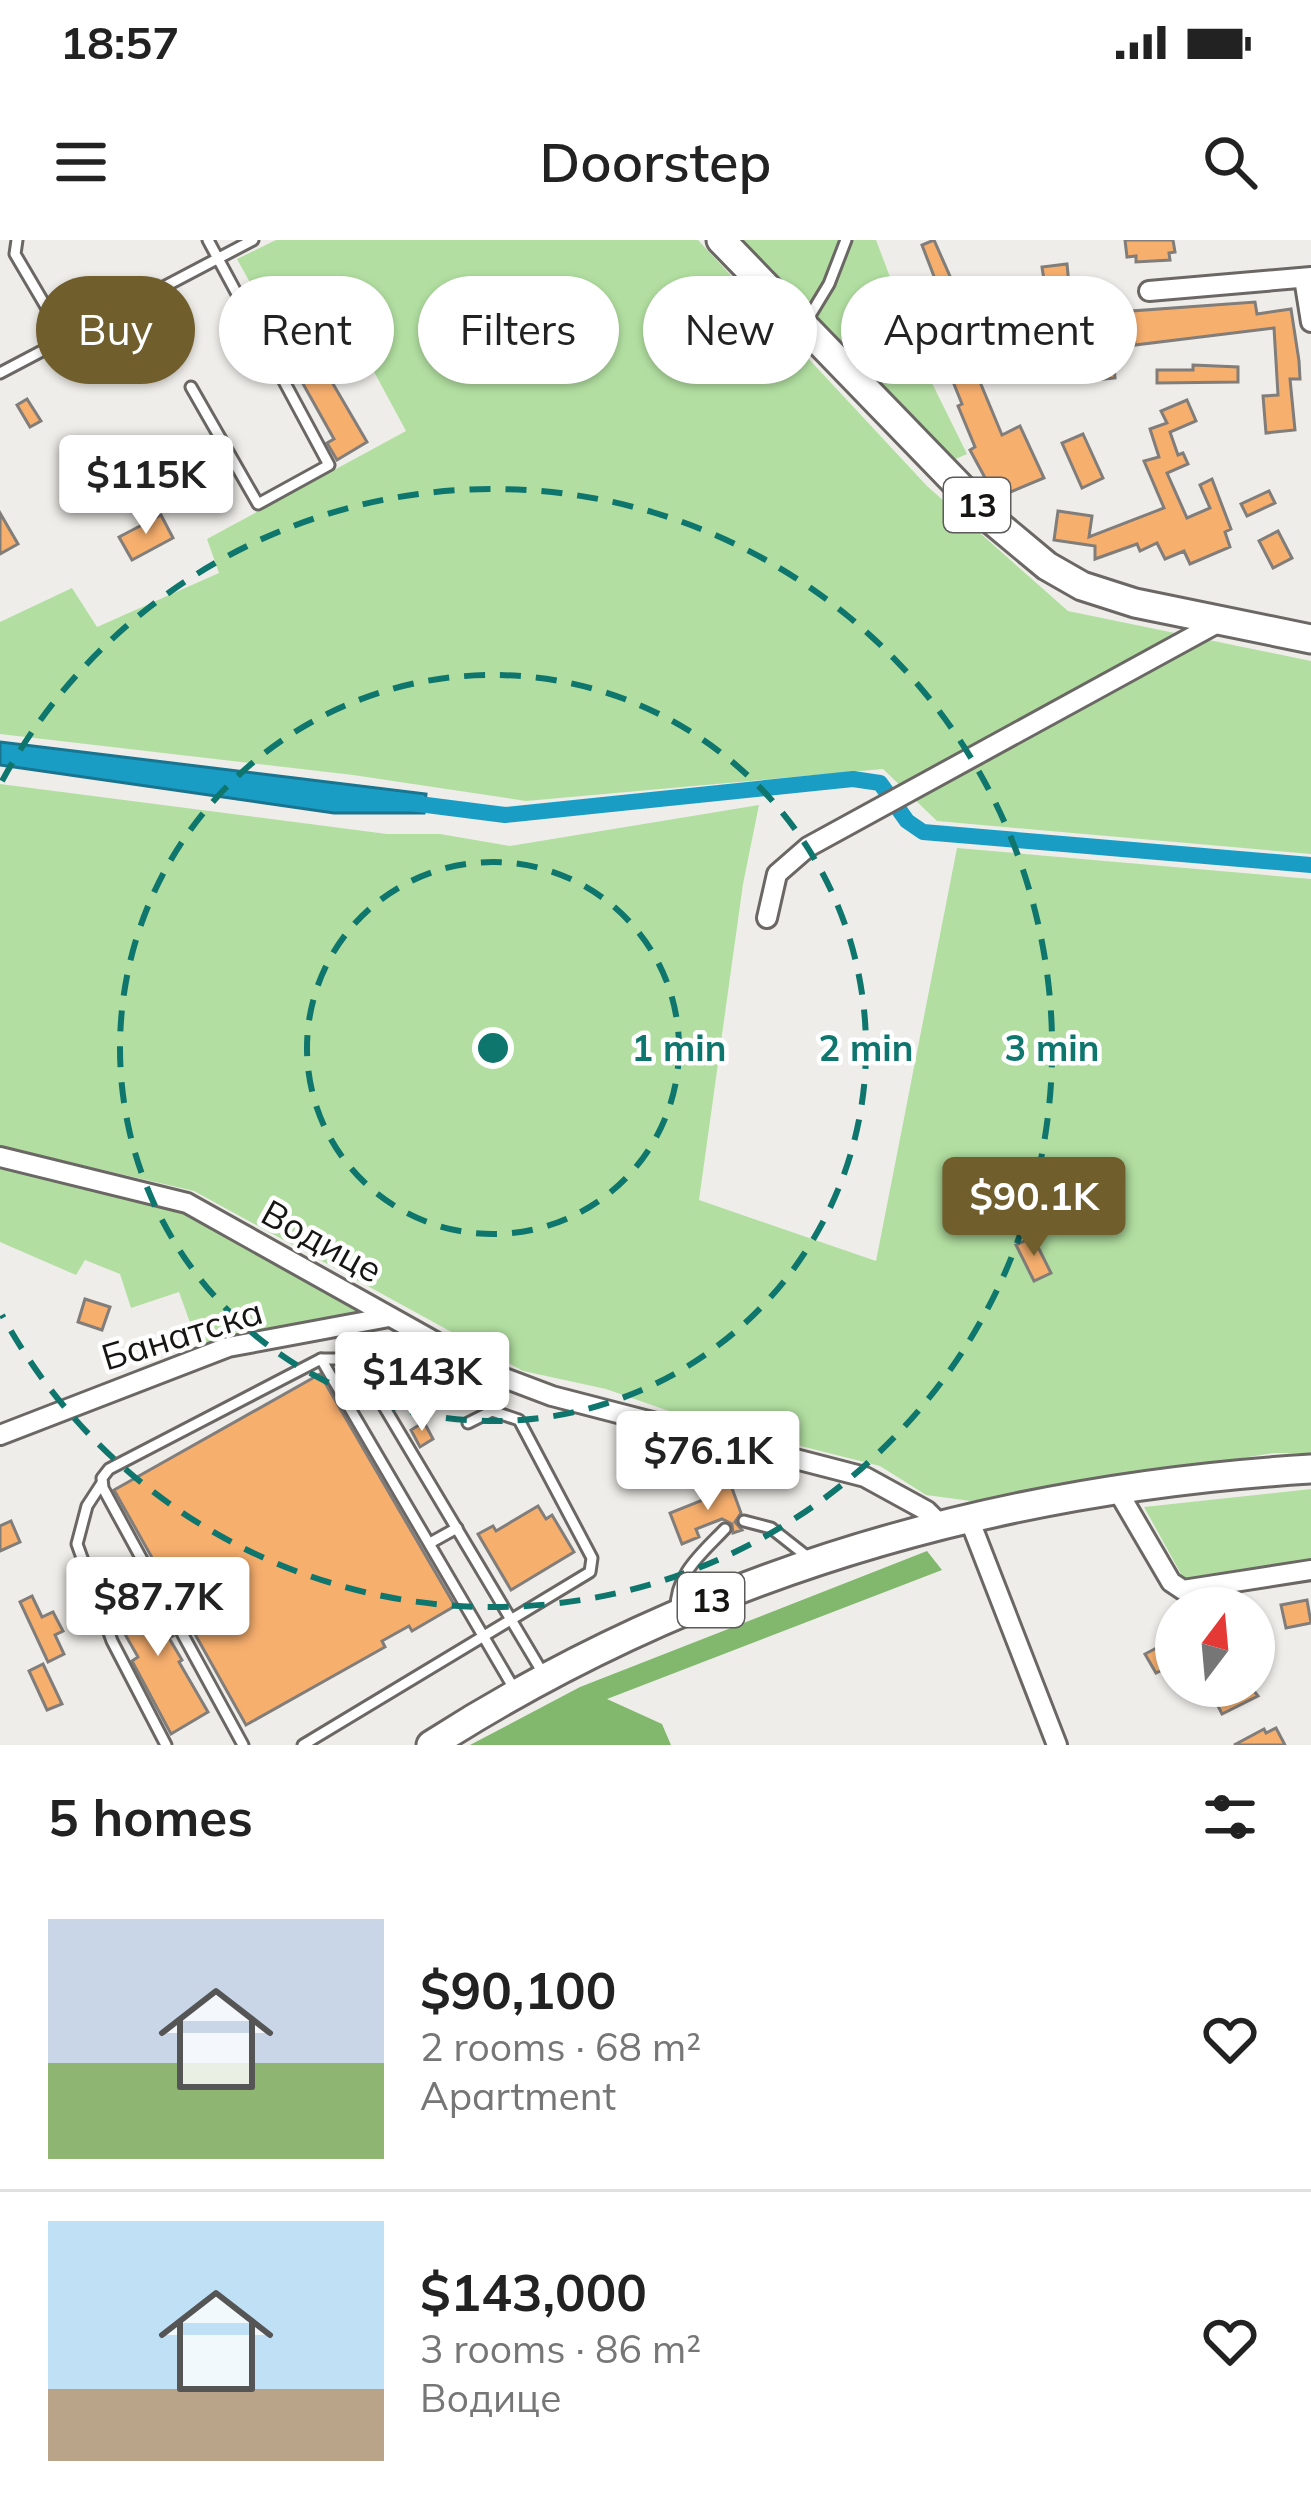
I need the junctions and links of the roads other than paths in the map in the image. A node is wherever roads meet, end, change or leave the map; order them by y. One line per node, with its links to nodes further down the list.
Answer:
1 (5, 240): 7 (lane)
2 (17, 240): 7 (lane)
3 (208, 240): 8 (lane)
4 (254, 240): 8 (lane)
5 (721, 240): 10 (main road, 13)
6 (846, 240): 14 (lane)
7 (15, 254): 12 (lane)
8 (219, 259): 9 (lane); 19 (lane)
9 (186, 276)
10 (755, 276)
11 (1307, 278): 13 (street); 15 (street)
12 (36, 290)
13 (1150, 291)
14 (817, 303)
15 (1311, 322)
16 (817, 340): 20 (main road, 13)
17 (36, 354): 18 (lane)
18 (0, 373)
19 (191, 387)
20 (1221, 621): 21 (main road, 13); 22 (street)
21 (1311, 639)
22 (767, 919)
23 (0, 1156): 24 (street, Водице)
24 (389, 1317): 27 (street, Банатска); 33 (street, Водице)
25 (321, 1358): 29 (lane); 34 (lane); 36 (lane)
26 (468, 1423): 40 (lane)
27 (0, 1435)
28 (1311, 1469): 30 (main road, 13)
29 (102, 1484): 44 (lane); 45 (lane)
30 (1116, 1488): 31 (main road, 13); 38 (street)
31 (968, 1516): 33 (main road, 13); 48 (street)
32 (744, 1521): 37 (lane)
33 (939, 1523): 37 (main road, 13)
34 (457, 1528): 36 (lane); 40 (lane)
35 (725, 1529): 39 (lane)
36 (430, 1544): 41 (lane)
37 (812, 1562): 39 (main road, 13)
38 (1311, 1570)
39 (676, 1613): 42 (main road, 13)
40 (512, 1621): 41 (lane); 42 (lane)
41 (484, 1637): 43 (lane); 46 (lane)
42 (544, 1675): 43 (main road, 13)
43 (516, 1692): 47 (main road, 13)
44 (166, 1745)
45 (243, 1745)
46 (303, 1745)
47 (430, 1745)
48 (1057, 1745)

